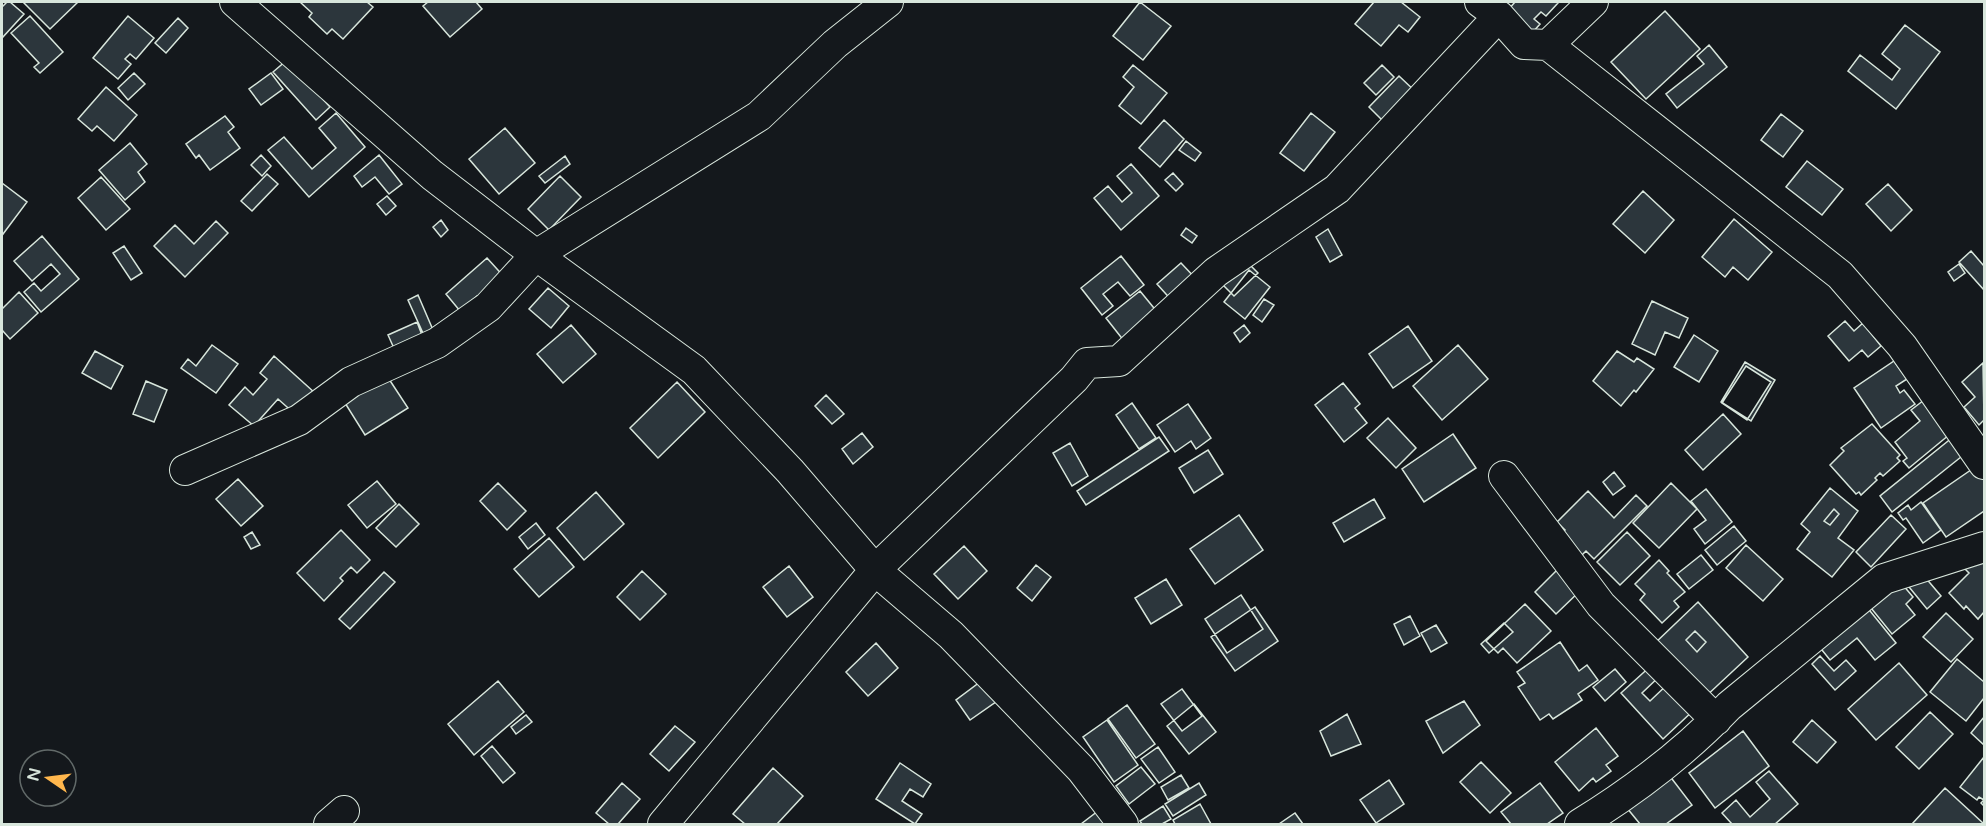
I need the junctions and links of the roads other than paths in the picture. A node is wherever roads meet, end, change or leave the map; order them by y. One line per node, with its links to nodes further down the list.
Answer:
1 (235, 2): 6 (street)
2 (888, 2): 6 (street)
3 (1593, 2): 5 (street)
4 (1490, 9): 5 (street); 11 (street)
5 (1548, 45): 7 (street)
6 (536, 255): 8 (street); 11 (street)
7 (1984, 464)
8 (185, 470)
9 (1504, 476): 12 (street)
10 (1982, 551): 12 (street)
11 (875, 570): 13 (street); 14 (street)
12 (1716, 720): 15 (street)
13 (663, 825)
14 (1123, 825)
15 (1580, 825)

